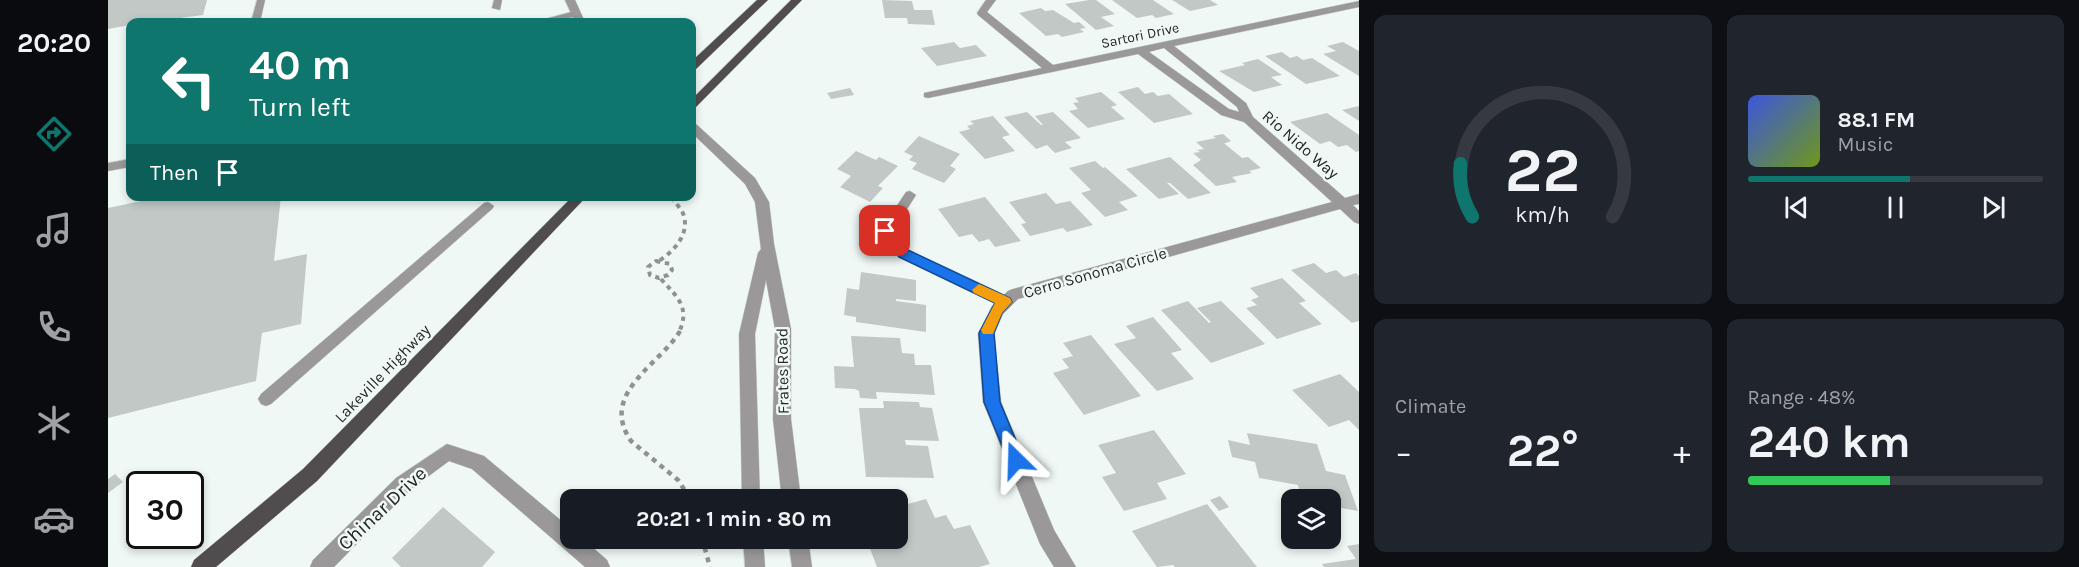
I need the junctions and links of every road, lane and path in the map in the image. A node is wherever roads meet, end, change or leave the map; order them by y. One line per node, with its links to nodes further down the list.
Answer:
1 (261, 0): 7 (lane)
2 (570, 0): 8 (street)
3 (763, 0): 11 (main road)
4 (797, 0): 14 (main road)
5 (991, 0): 12 (street)
6 (1359, 4): 9 (street, Sartori Drive)
7 (256, 18)
8 (578, 18)
9 (1166, 45): 10 (street, Sartori Drive); 15 (street, Rio Nido Way)
10 (1142, 51): 12 (street, Sartori Drive); 15 (street, Rio Nido Way)
11 (696, 63)
12 (1051, 69): 13 (street, Sartori Drive)
13 (928, 95)
14 (696, 101)
15 (1248, 119): 22 (street, Rio Nido Way)
16 (696, 131): 25 (street, Frates Road)
17 (126, 164): 18 (lane)
18 (108, 167)
19 (910, 195): 28 (lane)
20 (576, 201): 36 (main road, Lakeville Highway)
21 (674, 201): 26 (path)
22 (1352, 201): 24 (street, Rio Nido Way); 28 (street, Cerro Sonoma Circle)
23 (488, 206): 29 (lane)
24 (1359, 219)
25 (767, 244): 31 (street, Frates Road); 32 (street, Frates Road)
26 (660, 261): 27 (path); 27 (path)
27 (661, 279): 30 (path)
28 (1005, 302): 42 (street, Cerro Sonoma Circle)
29 (266, 399)
30 (684, 489)
31 (751, 489)
32 (791, 489)
33 (705, 549): 39 (path)
34 (754, 549): 40 (street)
35 (800, 549): 41 (street)
36 (201, 567)
37 (320, 567): 38 (street, Chinar Drive)
38 (600, 567)
39 (710, 567)
40 (755, 567)
41 (802, 567)
42 (1065, 567)

